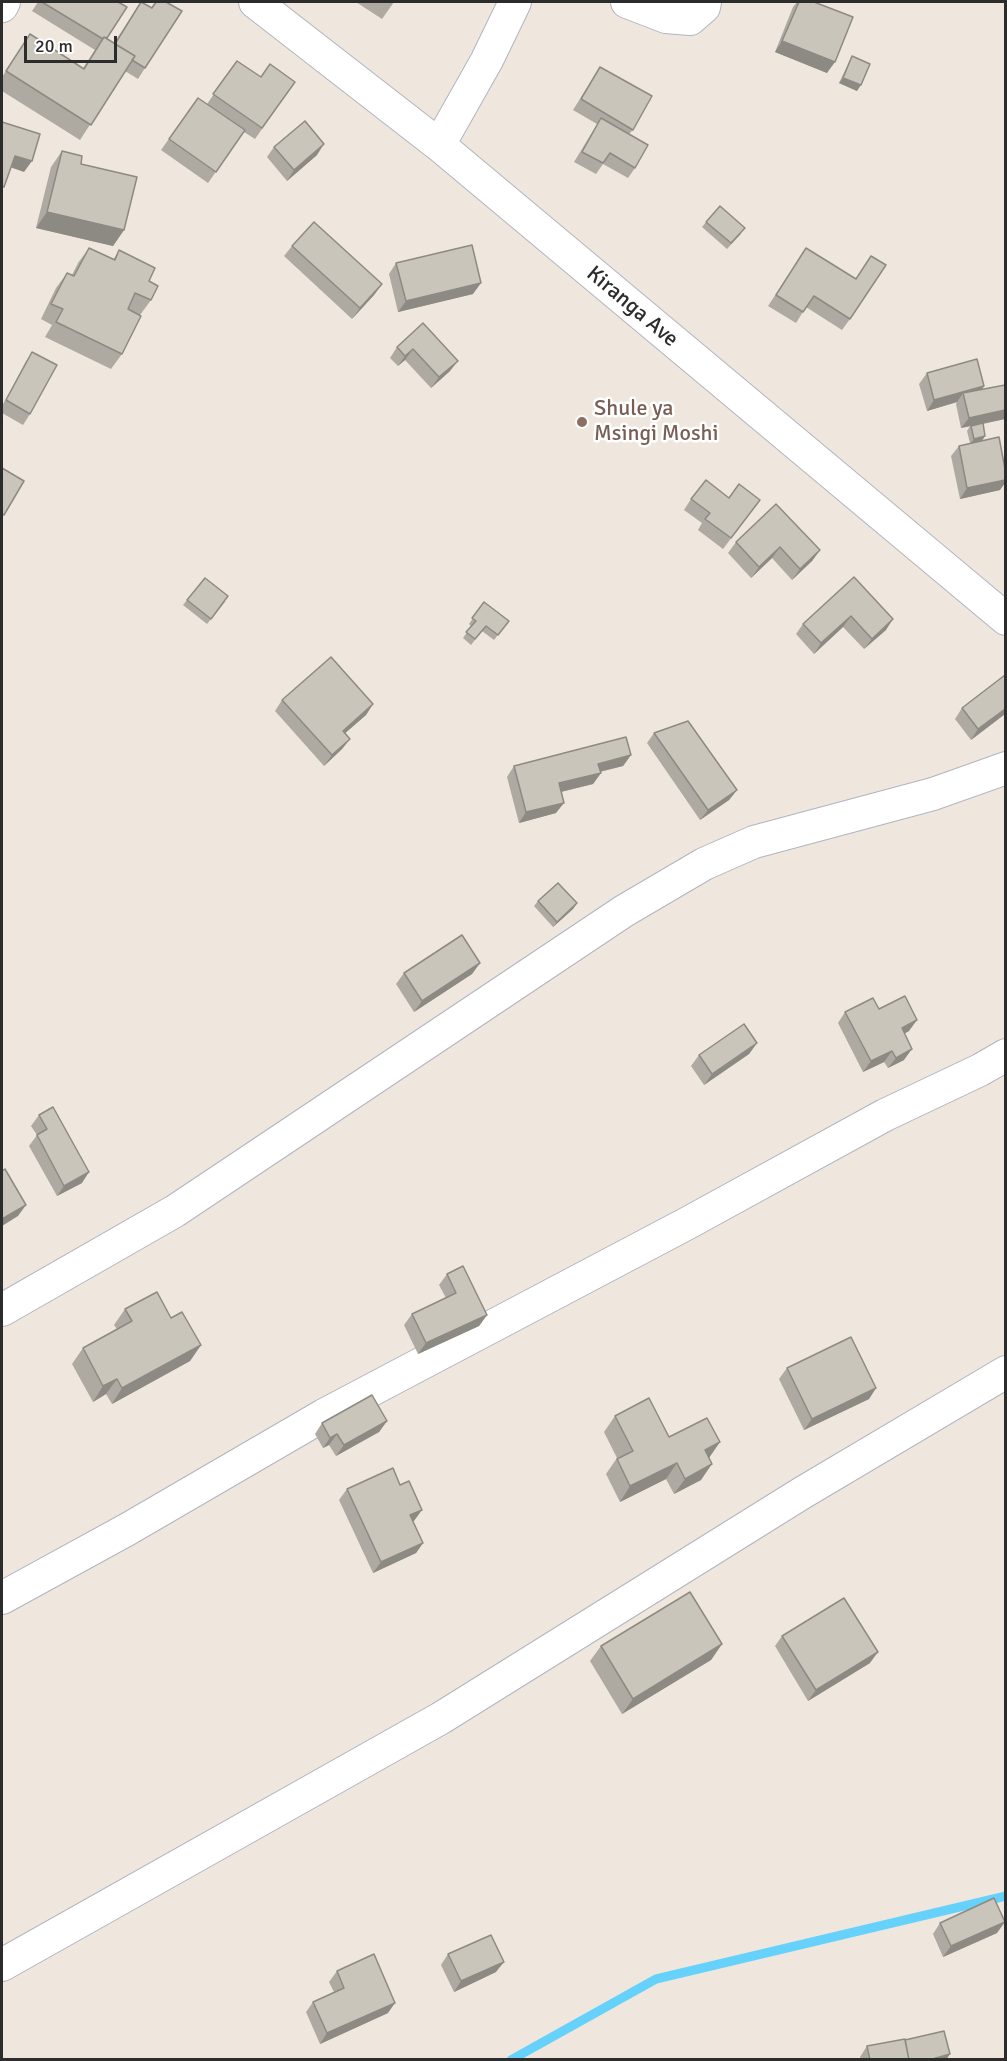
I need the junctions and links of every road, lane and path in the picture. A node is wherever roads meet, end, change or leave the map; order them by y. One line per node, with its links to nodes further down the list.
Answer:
1 (4, 2): 6 (street)
2 (255, 2): 7 (street, Kiranga Ave)
3 (515, 2): 7 (street)
4 (627, 2): 5 (street)
5 (705, 2)
6 (2, 6)
7 (439, 146): 8 (street, Kiranga Ave)
8 (1005, 619)
9 (1005, 768): 11 (street)
10 (1005, 1055): 13 (street)
11 (2, 1310)
12 (1005, 1372): 14 (street)
13 (2, 1598)
14 (2, 1965)

